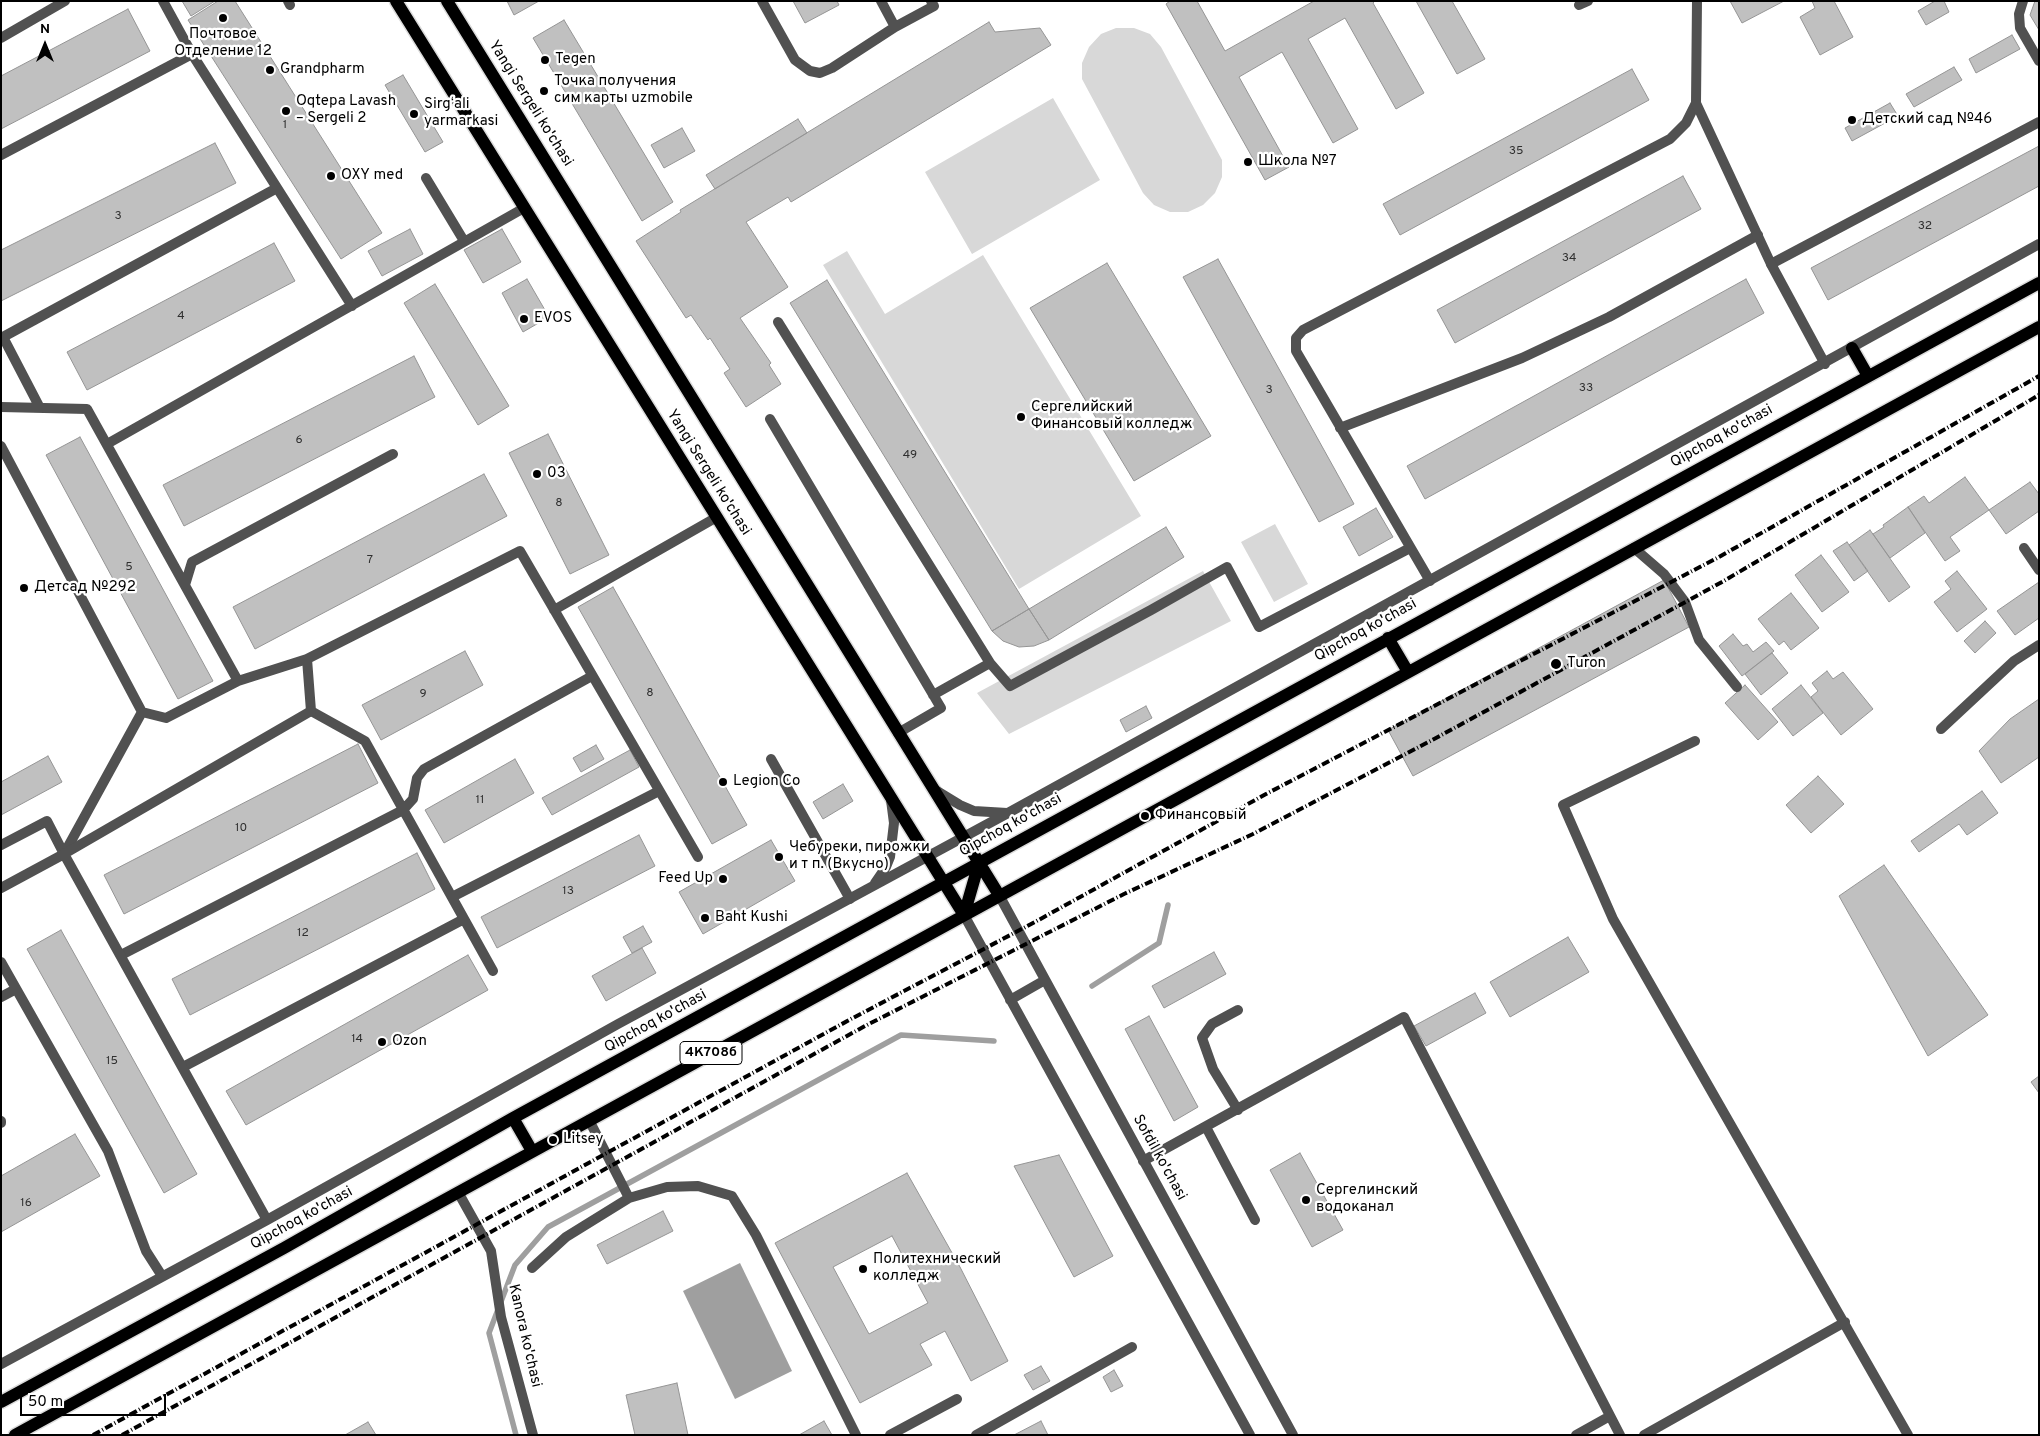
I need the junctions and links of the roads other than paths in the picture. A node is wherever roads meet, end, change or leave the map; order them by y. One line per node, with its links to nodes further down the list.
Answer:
1 (65, 1): 11 (street)
2 (163, 1): 12 (street)
3 (396, 1): 19 (main road, Yangi Sergeli ko'chasi)
4 (447, 1): 59 (main road, Yangi Sergeli ko'chasi)
5 (762, 1): 10 (street)
6 (881, 1): 10 (street)
7 (931, 1): 10 (street)
8 (1698, 1): 14 (street)
9 (2023, 1): 13 (street)
10 (895, 27)
11 (1, 38)
12 (192, 54): 16 (street); 18 (street)
13 (2039, 62)
14 (1696, 102): 20 (street); 35 (street)
15 (2039, 122): 23 (street)
16 (1, 155)
17 (426, 178): 21 (street)
18 (277, 188): 25 (street); 28 (street)
19 (524, 208): 21 (street); 39 (main road, Yangi Sergeli ko'chasi)
20 (1758, 235): 23 (street); 35 (street)
21 (464, 242): 25 (street)
22 (2039, 244): 29 (street, Qipchoq ko'chasi)
23 (1771, 264): 30 (street)
24 (2039, 283): 31 (main road, Qipchoq ko'chasi)
25 (352, 306): 36 (street)
26 (778, 322): 50 (street)
27 (2039, 328): 41 (main road)
28 (2, 337): 33 (street)
29 (1852, 348): 30 (street, Qipchoq ko'chasi); 31 (main road)
30 (1825, 364): 44 (street, Qipchoq ko'chasi)
31 (1868, 376): 47 (main road, Qipchoq ko'chasi)
32 (1, 407): 33 (street)
33 (40, 408): 36 (street)
34 (770, 419): 55 (street)
35 (1340, 428): 40 (street)
36 (107, 444): 45 (street)
37 (1, 446): 57 (street)
38 (393, 454): 45 (street)
39 (717, 517): 46 (street); 64 (main road, Yangi Sergeli ko'chasi)
40 (1410, 548): 44 (street); 50 (street)
41 (1634, 548): 51 (main road); 54 (street)
42 (2024, 548): 43 (street)
43 (2039, 570)
44 (1430, 581): 66 (street, Qipchoq ko'chasi)
45 (186, 586): 53 (street)
46 (554, 610): 49 (street); 52 (street)
47 (1388, 638): 51 (main road); 72 (main road, Qipchoq ko'chasi)
48 (2039, 645): 58 (street)
49 (307, 659): 53 (street); 56 (street)
50 (990, 663): 55 (street)
51 (1408, 672): 76 (main road)
52 (592, 676): 63 (street); 65 (street)
53 (238, 680): 57 (street)
54 (1737, 687)
55 (933, 695): 59 (street)
56 (312, 711): 65 (street); 69 (street)
57 (142, 712): 69 (street)
58 (1941, 729)
59 (898, 733): 62 (main road, Yangi Sergeli ko'chasi)
60 (1695, 741): 102 (street)
61 (772, 759): 78 (street)
62 (926, 778): 66 (street, Qipchoq ko'chasi); 67 (main road, Yangi Sergeli ko'chasi)
63 (660, 791): 70 (street); 77 (street)
64 (891, 798): 71 (main road, Yangi Sergeli ko'chasi); 74 (street, Qipchoq ko'chasi)
65 (403, 810): 77 (street); 81 (street)
66 (1008, 813): 67 (street, Qipchoq ko'chasi)
67 (963, 838): 71 (street, Qipchoq ko'chasi); 72 (main road, Yangi Sergeli ko'chasi)
68 (1, 845): 69 (street)
69 (64, 854): 75 (street); 81 (street)
70 (698, 857)
71 (928, 857): 73 (main road, Yangi Sergeli ko'chasi); 74 (street, Qipchoq ko'chasi)
72 (978, 863): 73 (main road, Qipchoq ko'chasi); 76 (main road, Yangi Sergeli ko'chasi); 79 (main road)
73 (943, 882): 79 (main road, Yangi Sergeli ko'chasi); 91 (main road, Qipchoq ko'chasi)
74 (871, 887): 78 (street, Qipchoq ko'chasi)
75 (1, 888)
76 (999, 895): 79 (main road); 84 (street, Sofdil ko'chasi)
77 (452, 897): 80 (street)
78 (850, 899): 98 (street, Qipchoq ko'chasi)
79 (964, 915): 87 (street); 92 (main road, 4К708б)
80 (464, 919): 83 (street); 89 (street)
81 (120, 955): 89 (street)
82 (1, 962): 85 (street)
83 (493, 971)
84 (1045, 980): 87 (street); 95 (street, Sofdil ko'chasi)
85 (16, 989): 86 (street); 101 (street)
86 (1, 996)
87 (1010, 1000): 113 (street)
88 (1238, 1010): 90 (street)
89 (183, 1067): 98 (street)
90 (1238, 1110): 93 (street); 107 (street)
91 (513, 1118): 94 (main road); 106 (main road, Qipchoq ko'chasi)
92 (589, 1120): 94 (main road, 4К708б); 97 (street)
93 (1206, 1127): 95 (street); 99 (street)
94 (532, 1151): 96 (main road, 4К708б)
95 (1143, 1160): 114 (street, Sofdil ko'chasi)
96 (458, 1192): 108 (main road); 109 (street, Kanora ko'chasi)
97 (629, 1198): 100 (street); 110 (street)
98 (267, 1220): 101 (street, Qipchoq ko'chasi)
99 (1255, 1220)
100 (532, 1268)
101 (162, 1276): 104 (street, Qipchoq ko'chasi)
102 (1845, 1322): 117 (street); 118 (street)
103 (1132, 1347): 112 (street)
104 (1, 1364)
105 (957, 1399): 111 (street)
106 (1, 1402)
107 (1610, 1416): 115 (street); 116 (street)
108 (15, 1435)
109 (533, 1435)
110 (856, 1435)
111 (890, 1435)
112 (976, 1435)
113 (1250, 1435)
114 (1293, 1435)
115 (1576, 1435)
116 (1620, 1435)
117 (1644, 1435)
118 (1908, 1435)

